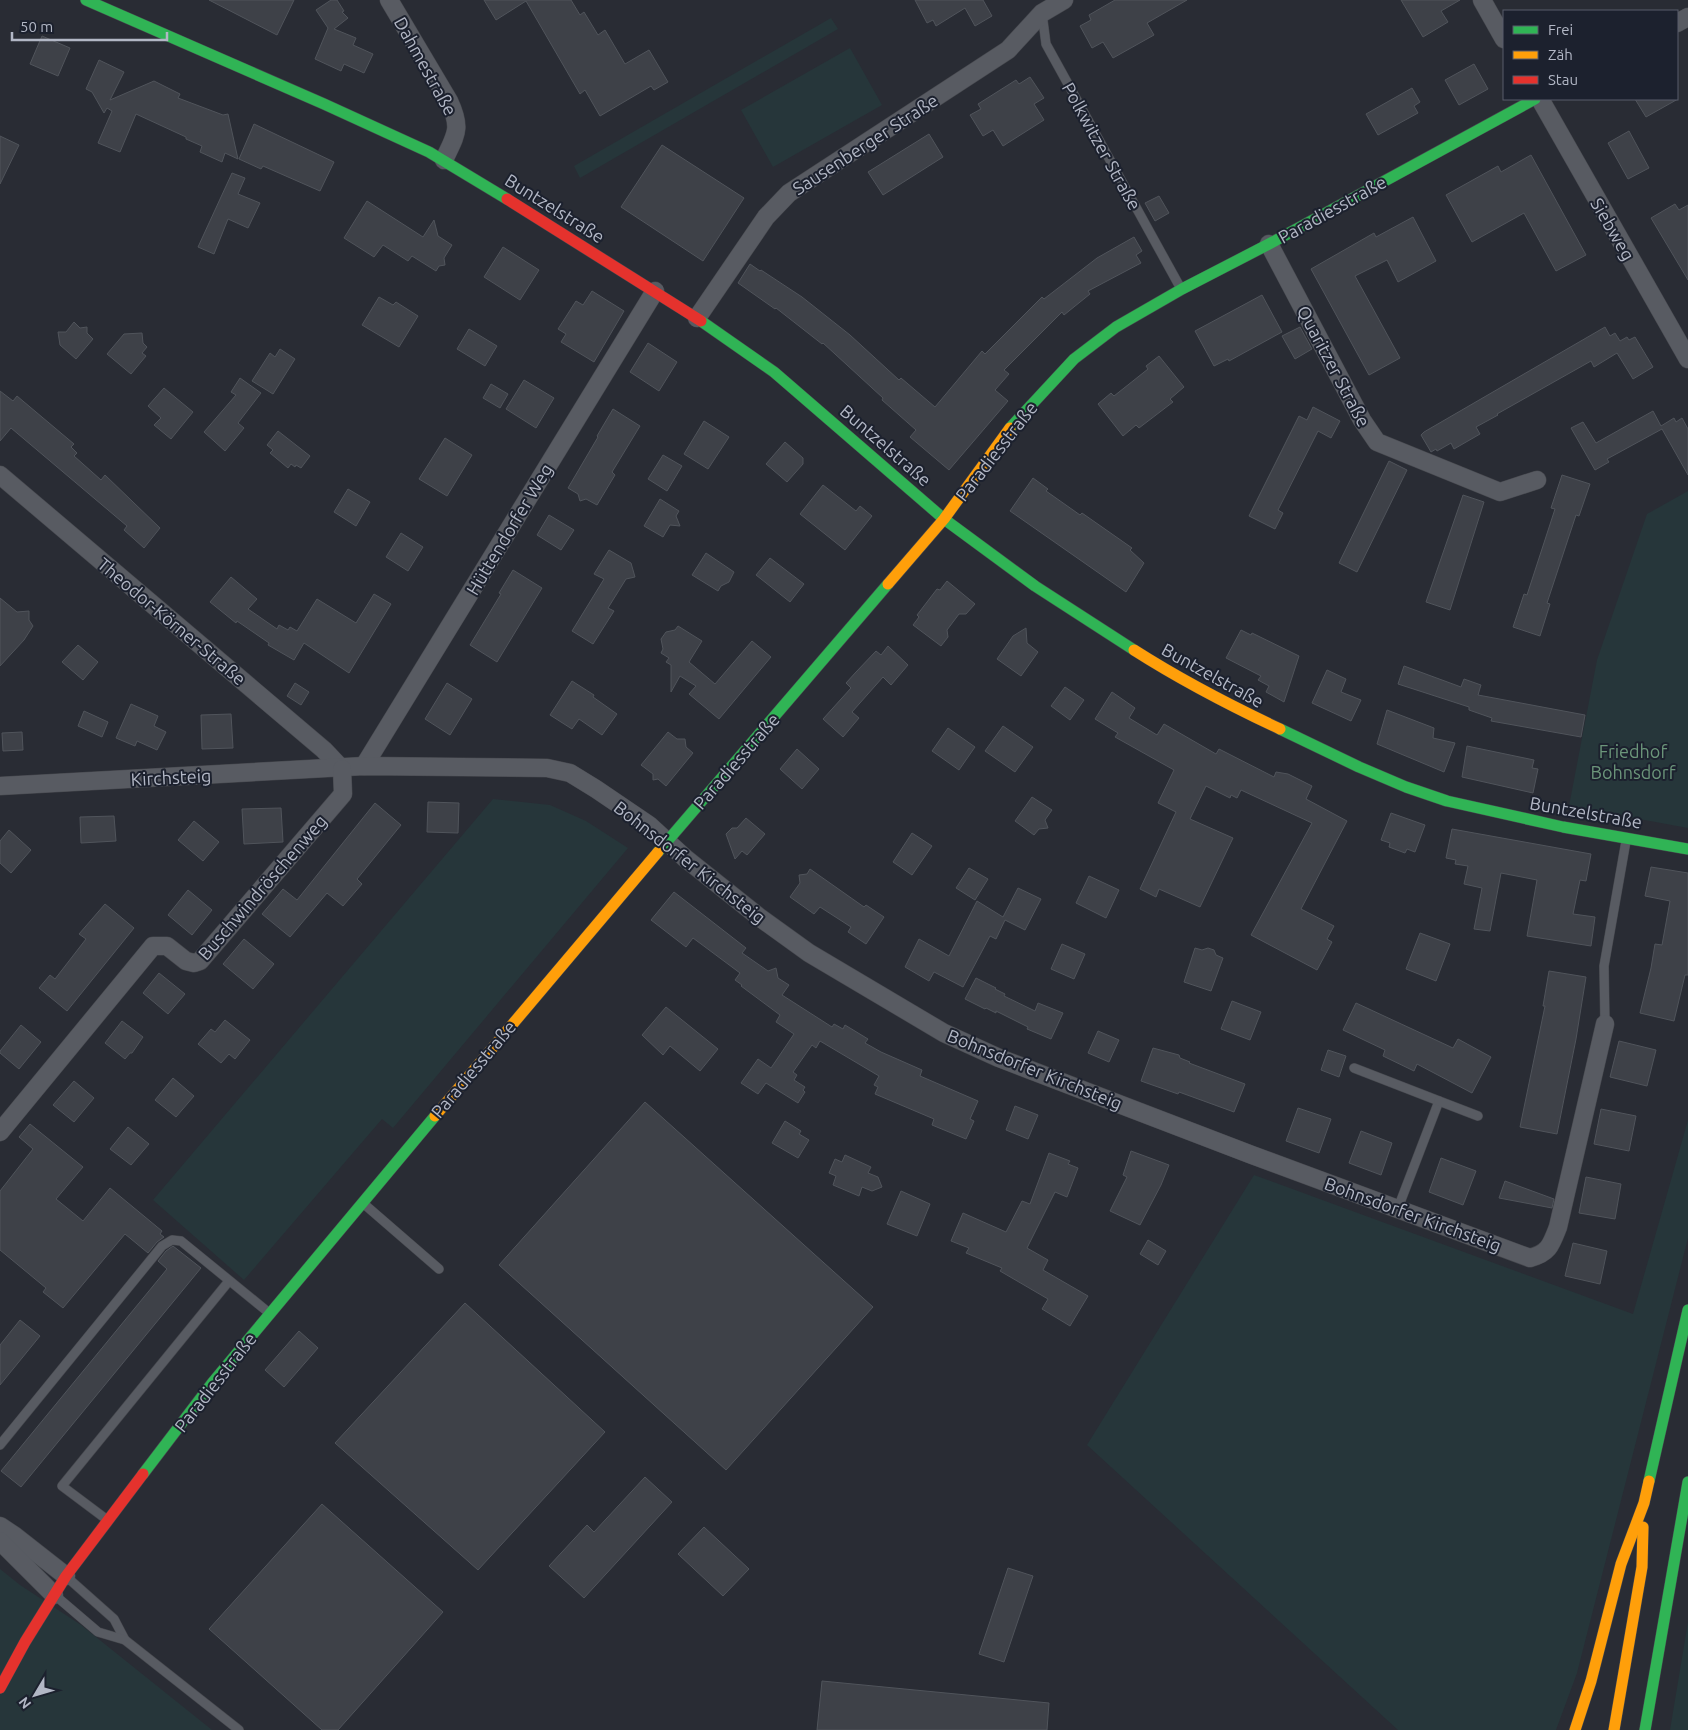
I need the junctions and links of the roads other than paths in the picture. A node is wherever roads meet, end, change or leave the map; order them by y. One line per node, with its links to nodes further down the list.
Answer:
1 (86, 0): 9 (main road, Buntzelstraße)
2 (389, 0): 9 (street, Dahmestraße)
3 (1064, 0): 5 (street, Sausenberger Straße)
4 (1482, 0): 6 (street)
5 (1038, 6): 11 (lane, Polkwitzer Straße); 13 (street, Sausenberger Straße)
6 (1503, 37)
7 (1533, 100): 10 (main road, Paradiesstraße)
8 (1541, 100): 14 (street, Siebweg)
9 (444, 160): 12 (main road, Buntzelstraße)
10 (1269, 244): 11 (main road, Paradiesstraße); 16 (street, Quaritzer Straße)
11 (1182, 289): 17 (main road, Paradiesstraße)
12 (655, 291): 13 (main road, Buntzelstraße); 18 (street, Hüttendorfer Weg)
13 (697, 318): 17 (main road, Buntzelstraße)
14 (1688, 359)
15 (0, 475): 19 (street, Theodor-Körner-Straße)
16 (1537, 480)
17 (944, 519): 21 (main road, Buntzelstraße); 22 (main road, Paradiesstraße)
18 (364, 766): 19 (street, Bohnsdorfer Kirchsteig); 22 (street, Bohnsdorfer Kirchsteig)
19 (342, 769): 20 (street, Kirchsteig); 28 (street, Buschwindröschenweg)
20 (0, 786)
21 (1627, 838): 23 (main road, Buntzelstraße); 24 (lane)
22 (666, 842): 29 (main road, Paradiesstraße); 30 (street, Bohnsdorfer Kirchsteig)
23 (1688, 849)
24 (1605, 1024): 30 (street, Bohnsdorfer Kirchsteig)
25 (1354, 1068): 26 (lane)
26 (1439, 1101): 27 (lane); 30 (lane)
27 (1478, 1116)
28 (0, 1132)
29 (362, 1202): 31 (lane); 34 (main road, Paradiesstraße)
30 (1398, 1208)
31 (439, 1269)
32 (229, 1280): 34 (lane); 35 (lane); 38 (lane)
33 (1688, 1310): 37 (main road)
34 (270, 1313): 38 (main road, Paradiesstraße)
35 (0, 1445)
36 (1688, 1482): 48 (main road)
37 (1644, 1503): 46 (main road); 47 (main road)
38 (108, 1521): 41 (main road, Paradiesstraße)
39 (0, 1526): 41 (street)
40 (0, 1541): 42 (street)
41 (66, 1576): 42 (main road, Paradiesstraße); 43 (lane)
42 (54, 1595): 43 (lane); 44 (main road, Paradiesstraße)
43 (125, 1640): 45 (lane)
44 (0, 1688)
45 (239, 1730)
46 (1575, 1730)
47 (1614, 1730)
48 (1645, 1730)

